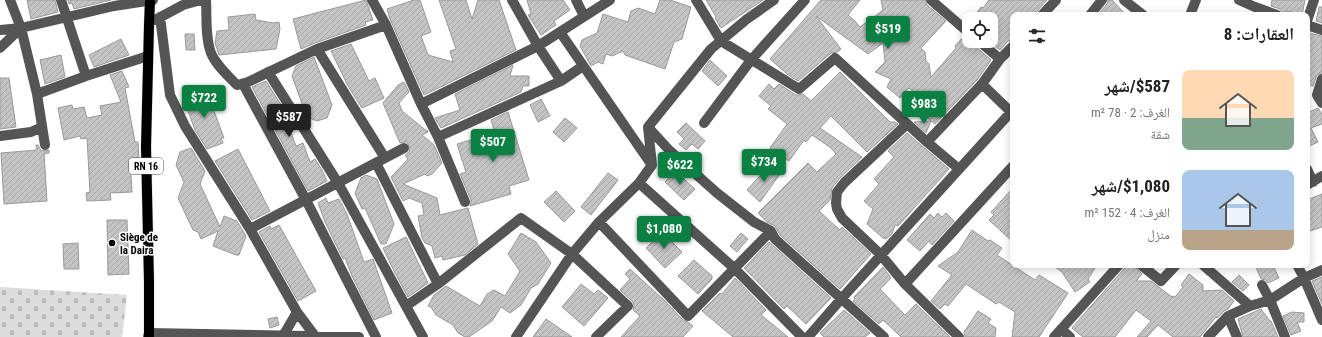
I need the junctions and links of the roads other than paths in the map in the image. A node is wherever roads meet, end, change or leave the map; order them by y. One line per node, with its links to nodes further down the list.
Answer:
1 (10, 0): 35 (street)
2 (61, 0): 30 (street)
3 (151, 0): 20 (street); 31 (main road, RN 16)
4 (201, 0): 29 (street)
5 (206, 0): 53 (street)
6 (372, 0): 32 (street)
7 (512, 0): 40 (street)
8 (576, 0): 28 (street)
9 (610, 0): 28 (street)
10 (696, 0): 39 (street)
11 (774, 0): 39 (street)
12 (805, 0): 47 (street)
13 (931, 0): 33 (street)
14 (1056, 0): 22 (street)
15 (1102, 0): 23 (street)
16 (1124, 0): 24 (street)
17 (1196, 0): 25 (street)
18 (1239, 0): 21 (street)
19 (1314, 0): 27 (street)
20 (113, 3): 30 (street)
21 (1259, 4): 26 (street)
22 (1045, 12)
23 (1092, 12)
24 (1139, 12)
25 (1191, 12)
26 (1272, 12)
27 (1310, 13)
28 (584, 16): 38 (street)
29 (160, 17): 31 (street); 79 (street)
30 (67, 18): 35 (street); 50 (street)
31 (149, 25): 45 (main road, RN 16)
32 (386, 25): 43 (street); 57 (street)
33 (962, 26)
34 (1310, 26): 37 (street)
35 (21, 28): 36 (street); 41 (street); 55 (street)
36 (0, 30)
37 (1322, 30)
38 (560, 32): 40 (street); 48 (street)
39 (721, 41): 47 (street); 63 (street)
40 (538, 46): 52 (street); 57 (street)
41 (0, 48)
42 (987, 48): 46 (street)
43 (317, 49): 49 (street); 69 (street)
44 (1010, 49): 46 (street)
45 (148, 56): 50 (street); 102 (main road, RN 16)
46 (1000, 59): 54 (street)
47 (752, 60): 60 (street); 61 (street)
48 (583, 66): 52 (street); 71 (street)
49 (268, 72): 53 (street); 74 (street)
50 (86, 76): 55 (street)
51 (1322, 79): 56 (street)
52 (561, 81): 65 (street)
53 (243, 84): 76 (street)
54 (982, 84): 58 (street); 66 (street)
55 (37, 94): 62 (street)
56 (1322, 103)
57 (421, 104): 65 (street)
58 (1010, 111)
59 (1010, 115): 72 (street)
60 (704, 123)
61 (907, 124): 66 (street); 82 (street)
62 (42, 127): 64 (street); 67 (street)
63 (648, 127): 71 (street); 80 (street)
64 (0, 136)
65 (438, 137): 77 (street)
66 (927, 142): 72 (street)
67 (46, 145)
68 (404, 148): 69 (street)
69 (385, 158): 70 (street)
70 (376, 163): 74 (street); 91 (street)
71 (652, 165): 75 (street)
72 (959, 169): 82 (street)
73 (1010, 169): 92 (street)
74 (338, 183): 76 (street); 96 (street)
75 (639, 183): 78 (street); 88 (street)
76 (306, 200): 79 (street); 106 (street)
77 (465, 202)
78 (599, 222): 81 (street); 88 (street)
79 (250, 230): 98 (street)
80 (771, 231): 88 (street); 94 (street)
81 (572, 254): 91 (street); 108 (street); 109 (street)
82 (881, 255): 92 (street); 94 (street)
83 (1116, 268): 101 (street)
84 (1145, 268): 85 (street)
85 (1173, 268)
86 (1206, 268): 97 (street)
87 (1299, 268): 90 (street)
88 (735, 269): 110 (street)
89 (1322, 270): 90 (street)
90 (1304, 278): 95 (street); 99 (street)
91 (438, 284): 96 (street)
92 (905, 284): 113 (street)
93 (1262, 285): 95 (street)
94 (842, 298): 111 (street); 112 (street)
95 (1270, 300): 97 (street); 118 (street)
96 (406, 306): 107 (street)
97 (1250, 306): 100 (street)
98 (297, 312): 103 (street); 104 (street)
99 (1321, 313)
100 (1228, 316): 116 (street); 117 (street)
101 (1061, 329): 114 (street); 115 (street)
102 (149, 336): 103 (street)
103 (283, 336): 104 (street)
104 (315, 336): 105 (street)
105 (359, 337)
106 (376, 337)
107 (423, 337)
108 (516, 337)
109 (596, 337)
110 (802, 337)
111 (808, 337)
112 (884, 337)
113 (959, 337)
114 (1054, 337)
115 (1070, 337)
116 (1208, 337)
117 (1237, 337)
118 (1285, 337)

